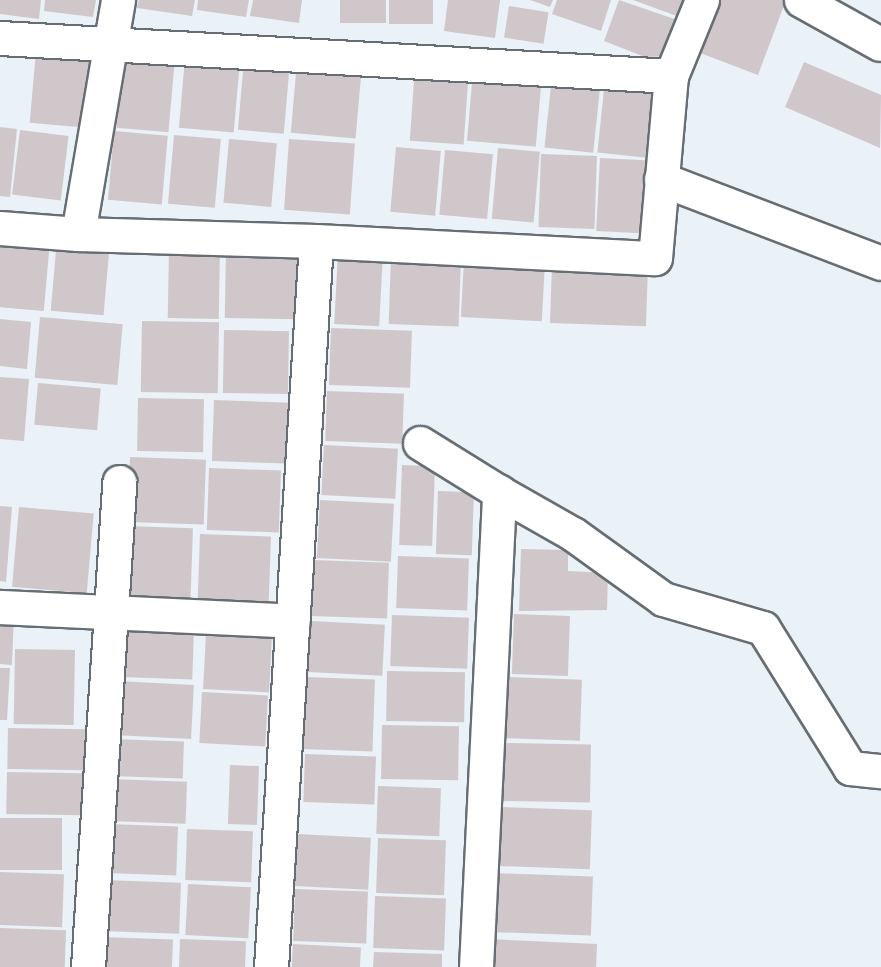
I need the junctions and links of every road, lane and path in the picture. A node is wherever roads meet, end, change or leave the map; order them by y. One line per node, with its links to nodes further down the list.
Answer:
1 (118, 0): 5 (street)
2 (702, 0): 7 (street)
3 (801, 0): 6 (street)
4 (0, 38): 5 (street)
5 (111, 43): 7 (street); 10 (street)
6 (880, 45)
7 (671, 76): 8 (street)
8 (661, 179): 11 (street); 12 (street)
9 (0, 228): 10 (street)
10 (78, 234): 11 (street)
11 (316, 241): 18 (street)
12 (881, 263)
13 (420, 443): 15 (street)
14 (119, 482): 17 (street)
15 (500, 492): 19 (street); 22 (street)
16 (0, 607): 17 (street)
17 (111, 612): 18 (street); 20 (street)
18 (293, 621): 21 (street)
19 (881, 771)
20 (88, 967)
21 (271, 967)
22 (476, 967)

